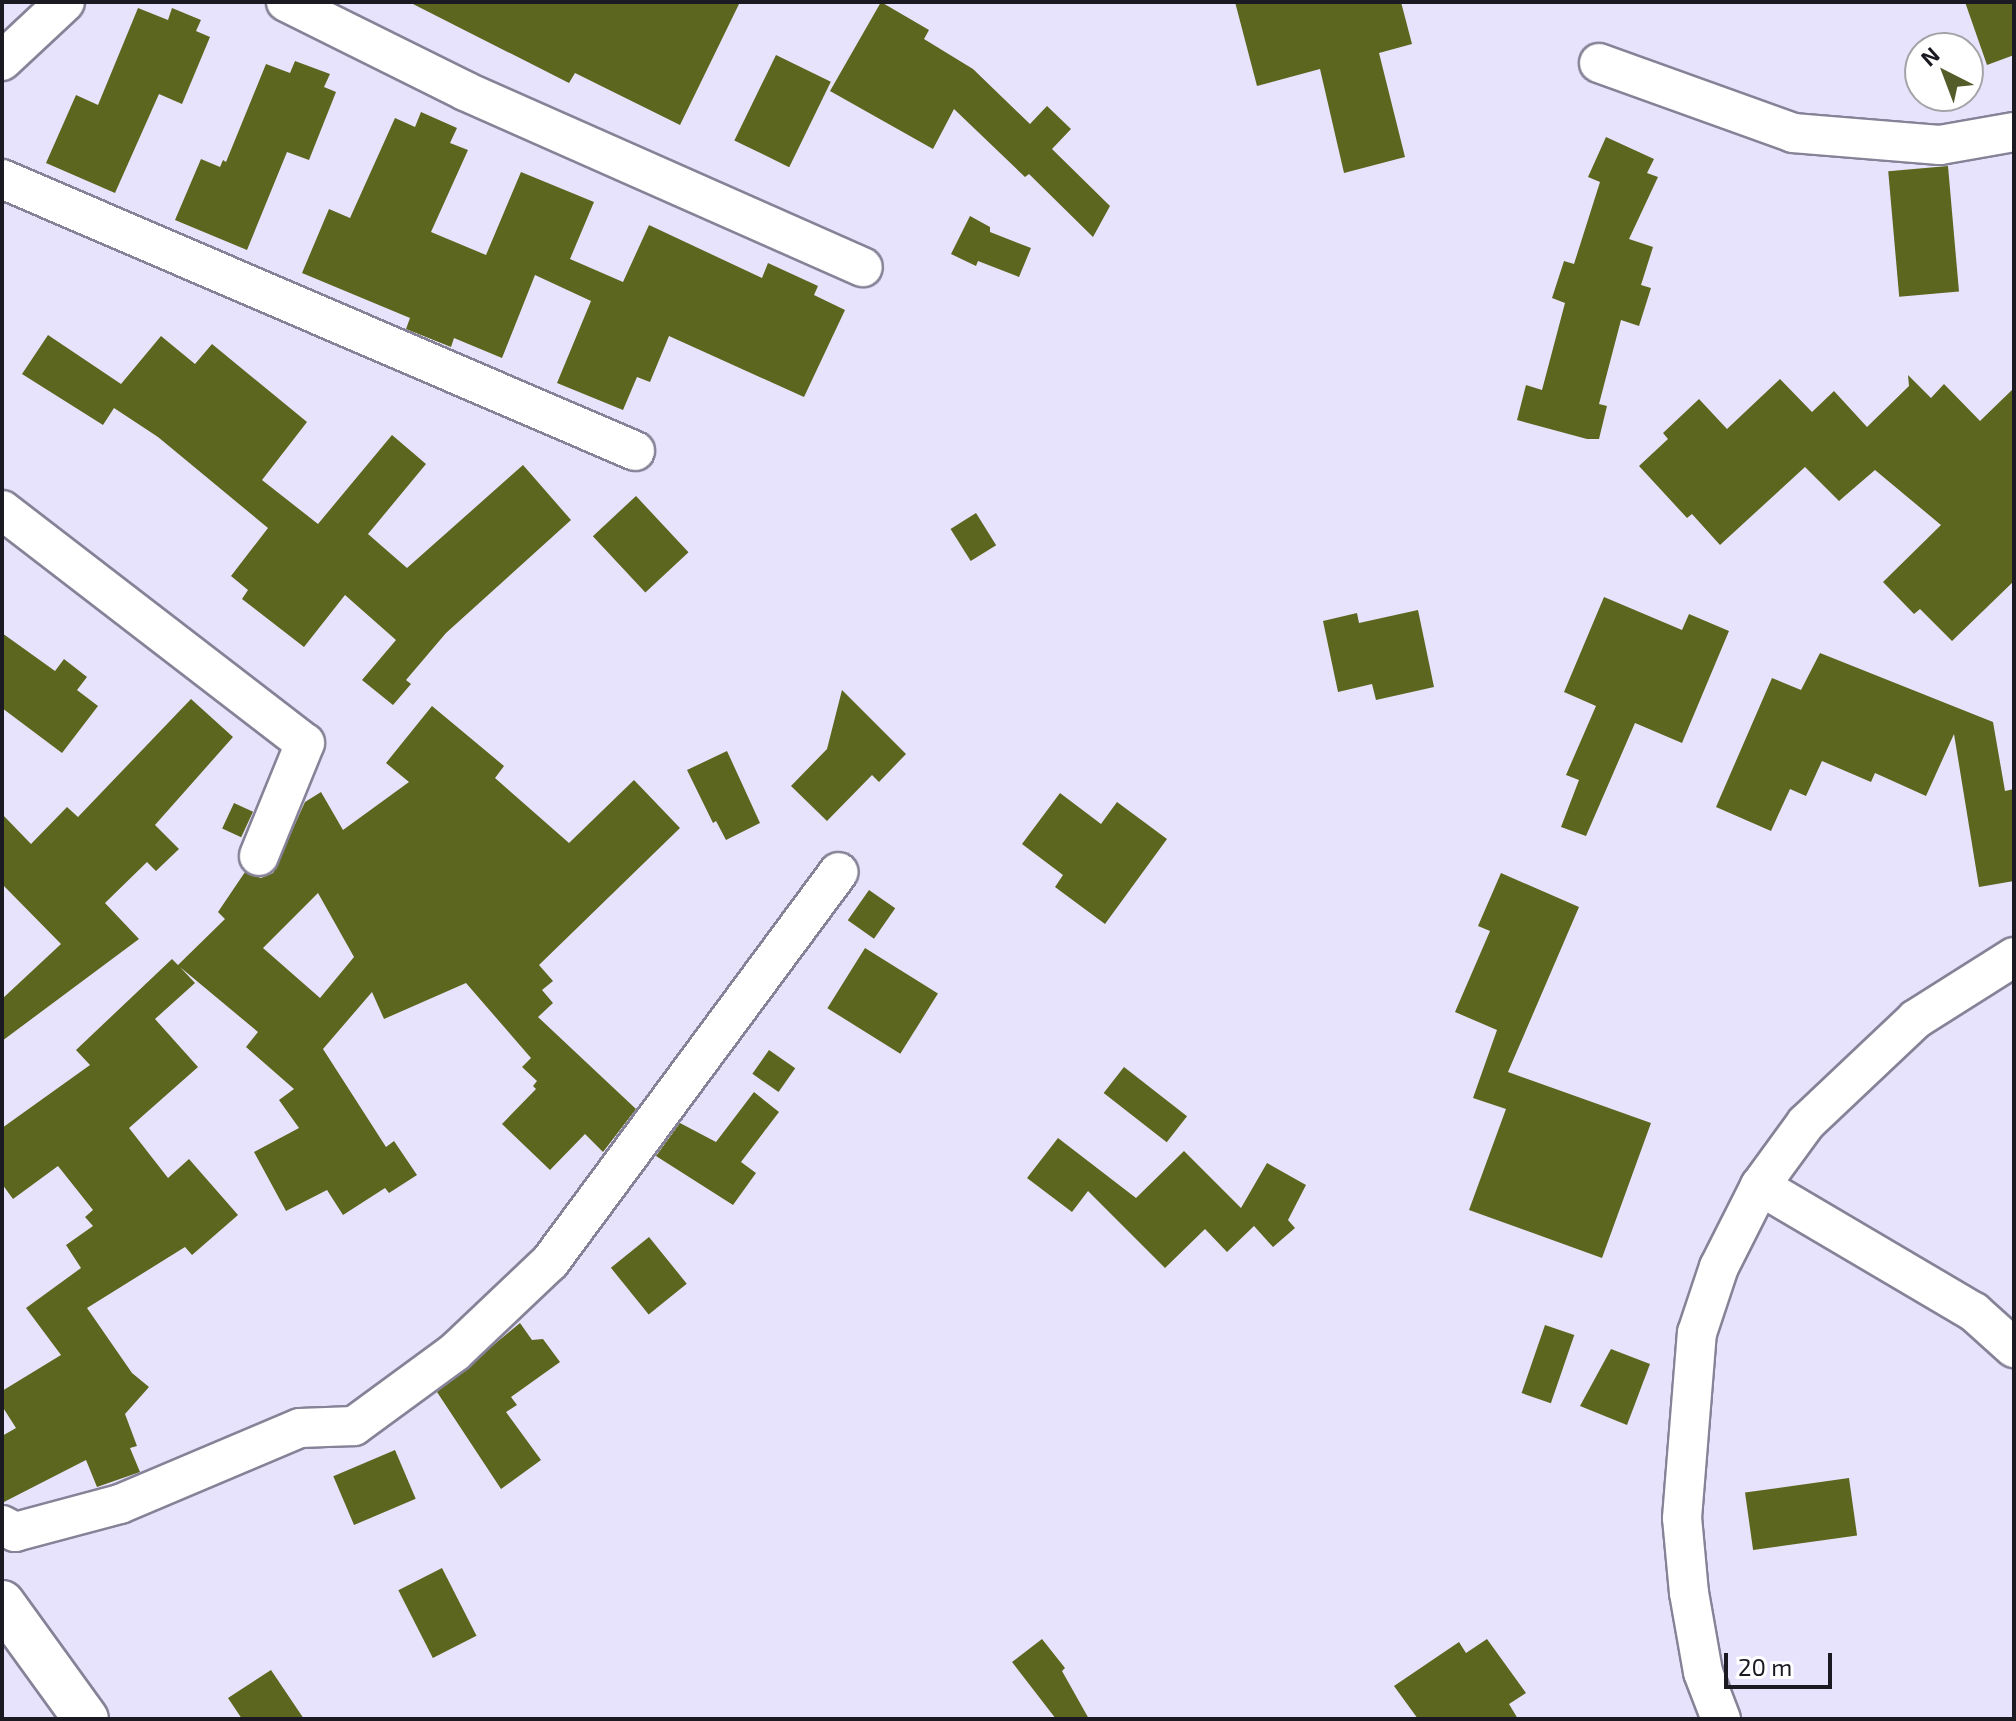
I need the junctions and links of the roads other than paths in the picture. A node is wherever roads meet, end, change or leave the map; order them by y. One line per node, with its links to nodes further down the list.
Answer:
1 (65, 2): 3 (street)
2 (286, 2): 7 (street)
3 (2, 61)
4 (1599, 63): 5 (street)
5 (2014, 132)
6 (2, 179): 8 (street)
7 (863, 267)
8 (635, 451)
9 (2, 510): 10 (street)
10 (259, 856)
11 (839, 872): 15 (street)
12 (2014, 957): 13 (street)
13 (1760, 1186): 14 (street); 18 (street)
14 (2014, 1348)
15 (2, 1525)
16 (2, 1603): 17 (street)
17 (86, 1719)
18 (1721, 1719)

